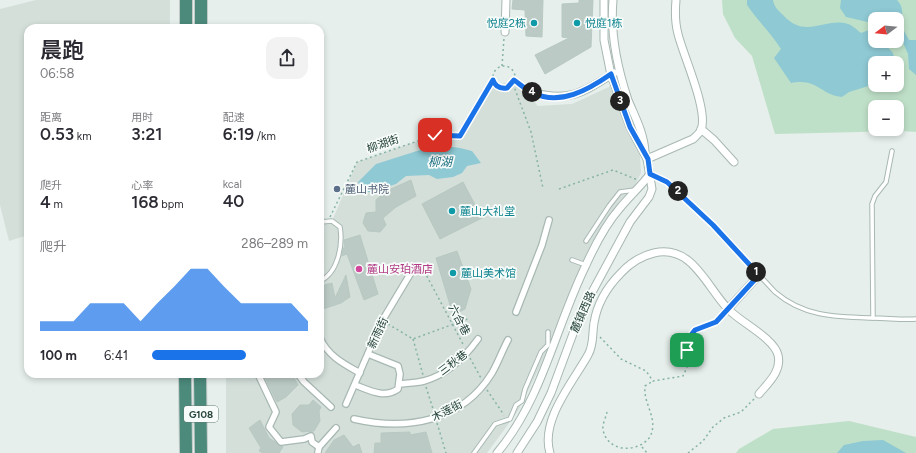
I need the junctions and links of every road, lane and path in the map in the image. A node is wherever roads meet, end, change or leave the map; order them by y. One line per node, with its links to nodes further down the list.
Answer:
1 (186, 0): 7 (highway)
2 (201, 0): 8 (highway)
3 (506, 0): 9 (street)
4 (604, 0): 12 (street)
5 (613, 0): 11 (street)
6 (676, 0): 17 (street)
7 (186, 24)
8 (201, 24)
9 (505, 32): 10 (path)
10 (502, 66): 13 (path); 14 (path)
11 (619, 69): 12 (street); 19 (street)
12 (611, 74): 16 (street); 19 (street)
13 (493, 80): 15 (path); 26 (path, 柳湖街)
14 (514, 80): 15 (path); 16 (path)
15 (513, 84): 23 (path)
16 (533, 93)
17 (701, 129): 19 (street); 20 (street)
18 (892, 151): 39 (lane)
19 (646, 156): 21 (street, 麓镇西路)
20 (734, 162)
21 (650, 174): 22 (street); 34 (lane); 77 (street, 麓镇西路)
22 (644, 182): 24 (path); 25 (street)
23 (543, 188)
24 (559, 189)
25 (636, 190): 29 (lane); 31 (street)
26 (329, 219)
27 (549, 220): 37 (street)
28 (324, 222): 35 (lane)
29 (586, 241)
30 (572, 260): 31 (lane)
31 (586, 265): 76 (street)
32 (415, 266): 41 (street, 新雨街)
33 (422, 267): 42 (path, 六合巷)
34 (759, 275): 36 (street); 39 (lane)
35 (324, 279)
36 (728, 309): 44 (street); 57 (path); 61 (street)
37 (516, 312)
38 (470, 318): 42 (path)
39 (873, 318): 40 (lane)
40 (916, 319)
41 (382, 321): 45 (path); 50 (street, 新雨街)
42 (452, 324): 45 (path); 49 (path, 六合巷)
43 (548, 332): 67 (lane)
44 (593, 334): 57 (path); 78 (street)
45 (413, 339): 56 (path)
46 (478, 339): 49 (street, 三秋巷)
47 (508, 340): 58 (street, 木莲街)
48 (324, 345): 51 (street)
49 (467, 353): 56 (street, 三秋巷); 58 (path, 六合巷)
50 (368, 354): 51 (street, 新雨街); 59 (street)
51 (360, 373): 60 (street, 新雨街)
52 (185, 378): 72 (highway, G108)
53 (200, 378): 73 (highway, G108)
54 (260, 378): 68 (street)
55 (302, 378): 63 (street)
56 (425, 381): 59 (street, 三秋巷); 65 (path)
57 (653, 382): 70 (path)
58 (484, 383): 65 (street, 木莲街); 67 (path, 六合巷)
59 (399, 384): 60 (street, 三秋巷)
60 (354, 386): 62 (street, 新雨街)
61 (759, 394): 80 (path)
62 (346, 404)
63 (331, 407)
64 (607, 412): 69 (path)
65 (436, 418): 66 (street, 木莲街); 74 (path)
66 (354, 419)
67 (507, 420): 75 (lane)
68 (336, 428)
69 (611, 446)
70 (642, 447): 71 (path); 79 (path)
71 (628, 452)
72 (186, 453)
73 (201, 453)
74 (446, 453)
75 (474, 453)
76 (497, 453)
77 (517, 453)
78 (550, 453)
79 (647, 453)
80 (688, 453)

